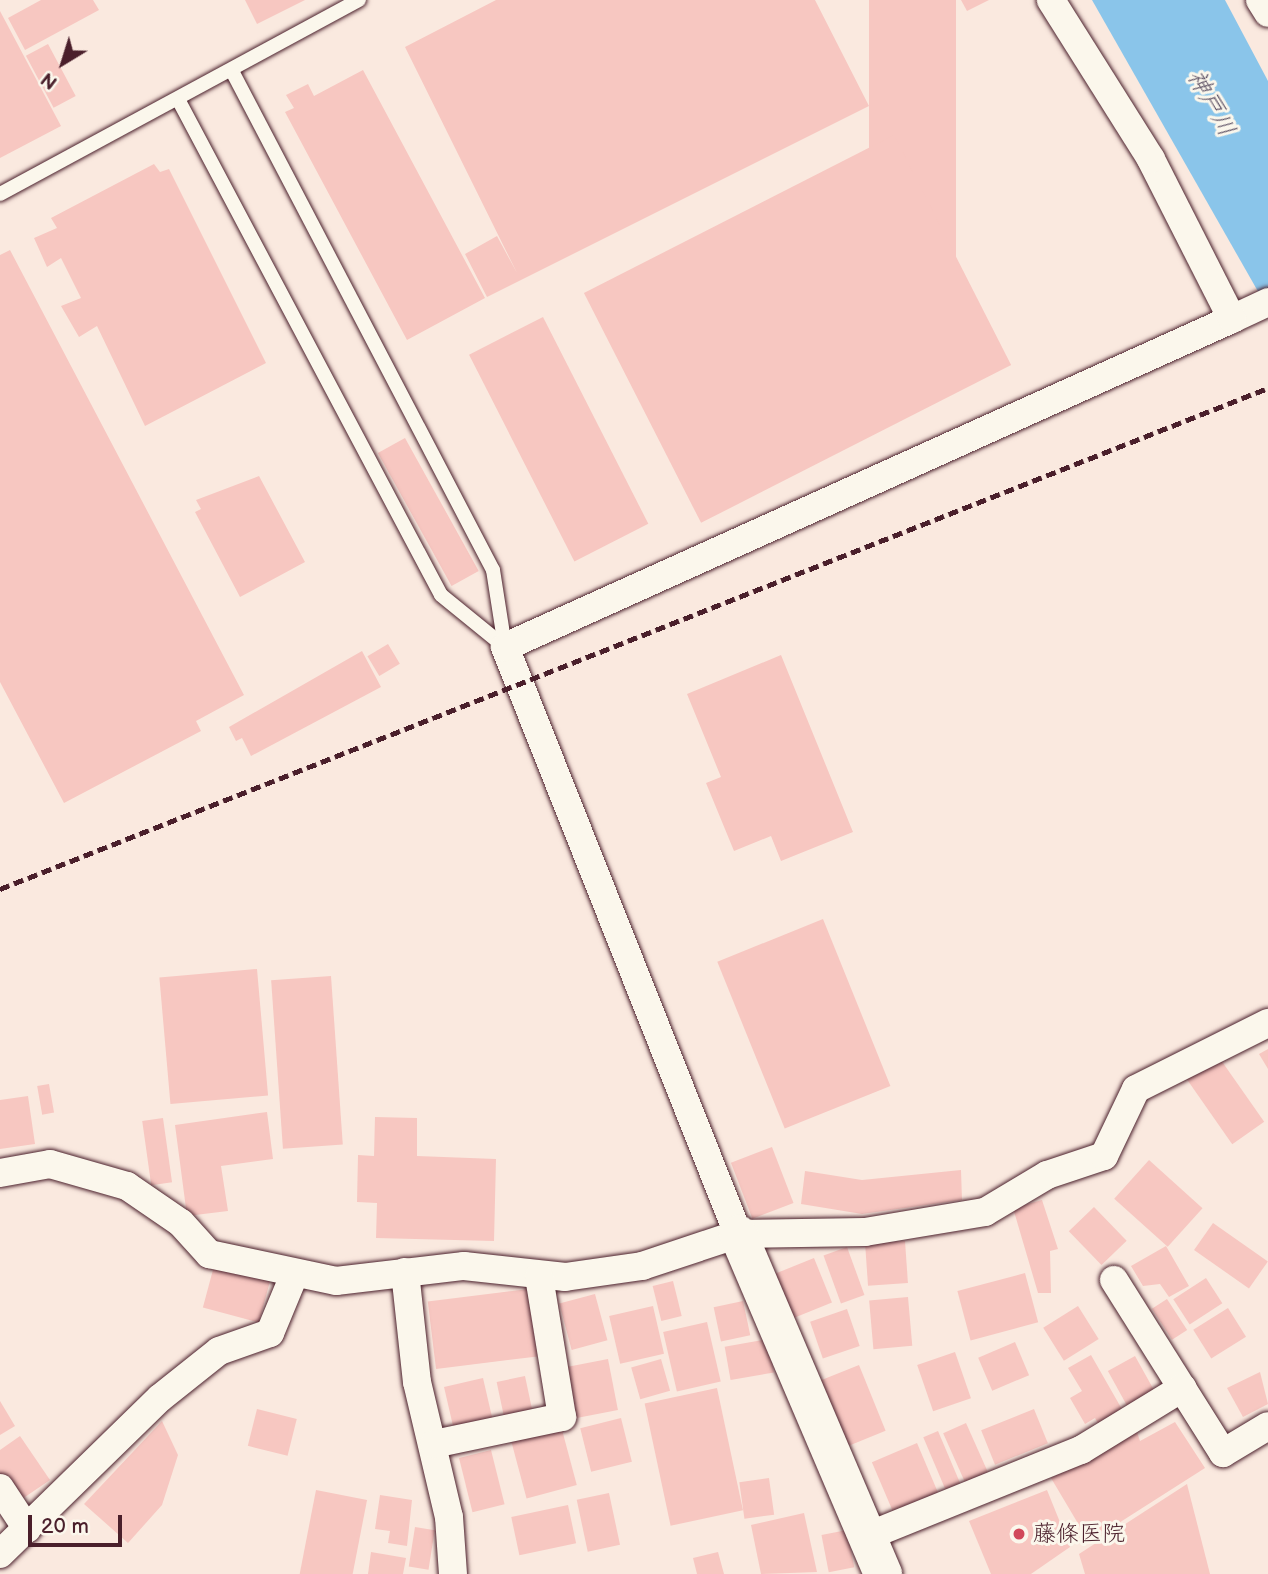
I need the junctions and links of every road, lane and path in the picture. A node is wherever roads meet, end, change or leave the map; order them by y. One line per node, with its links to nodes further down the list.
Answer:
1 (359, 0): 5 (lane)
2 (1051, 0): 9 (street)
3 (1260, 0): 4 (street)
4 (1268, 13)
5 (232, 71): 6 (lane); 10 (lane)
6 (179, 101): 7 (lane); 10 (lane)
7 (0, 194)
8 (1268, 302): 9 (street)
9 (1232, 319): 10 (street)
10 (505, 647): 13 (street)
11 (1268, 1023): 13 (street)
12 (0, 1173): 15 (street)
13 (738, 1234): 16 (street); 23 (street)
14 (405, 1272): 15 (street); 16 (street); 20 (street)
15 (295, 1273): 22 (street)
16 (539, 1277): 20 (street)
17 (1114, 1280): 18 (street)
18 (1182, 1388): 19 (street); 23 (street)
19 (1268, 1426)
20 (434, 1444): 25 (street)
21 (0, 1488): 22 (street)
22 (27, 1529): 24 (street)
23 (868, 1536): 26 (street)
24 (0, 1554)
25 (453, 1574)
26 (883, 1574)

